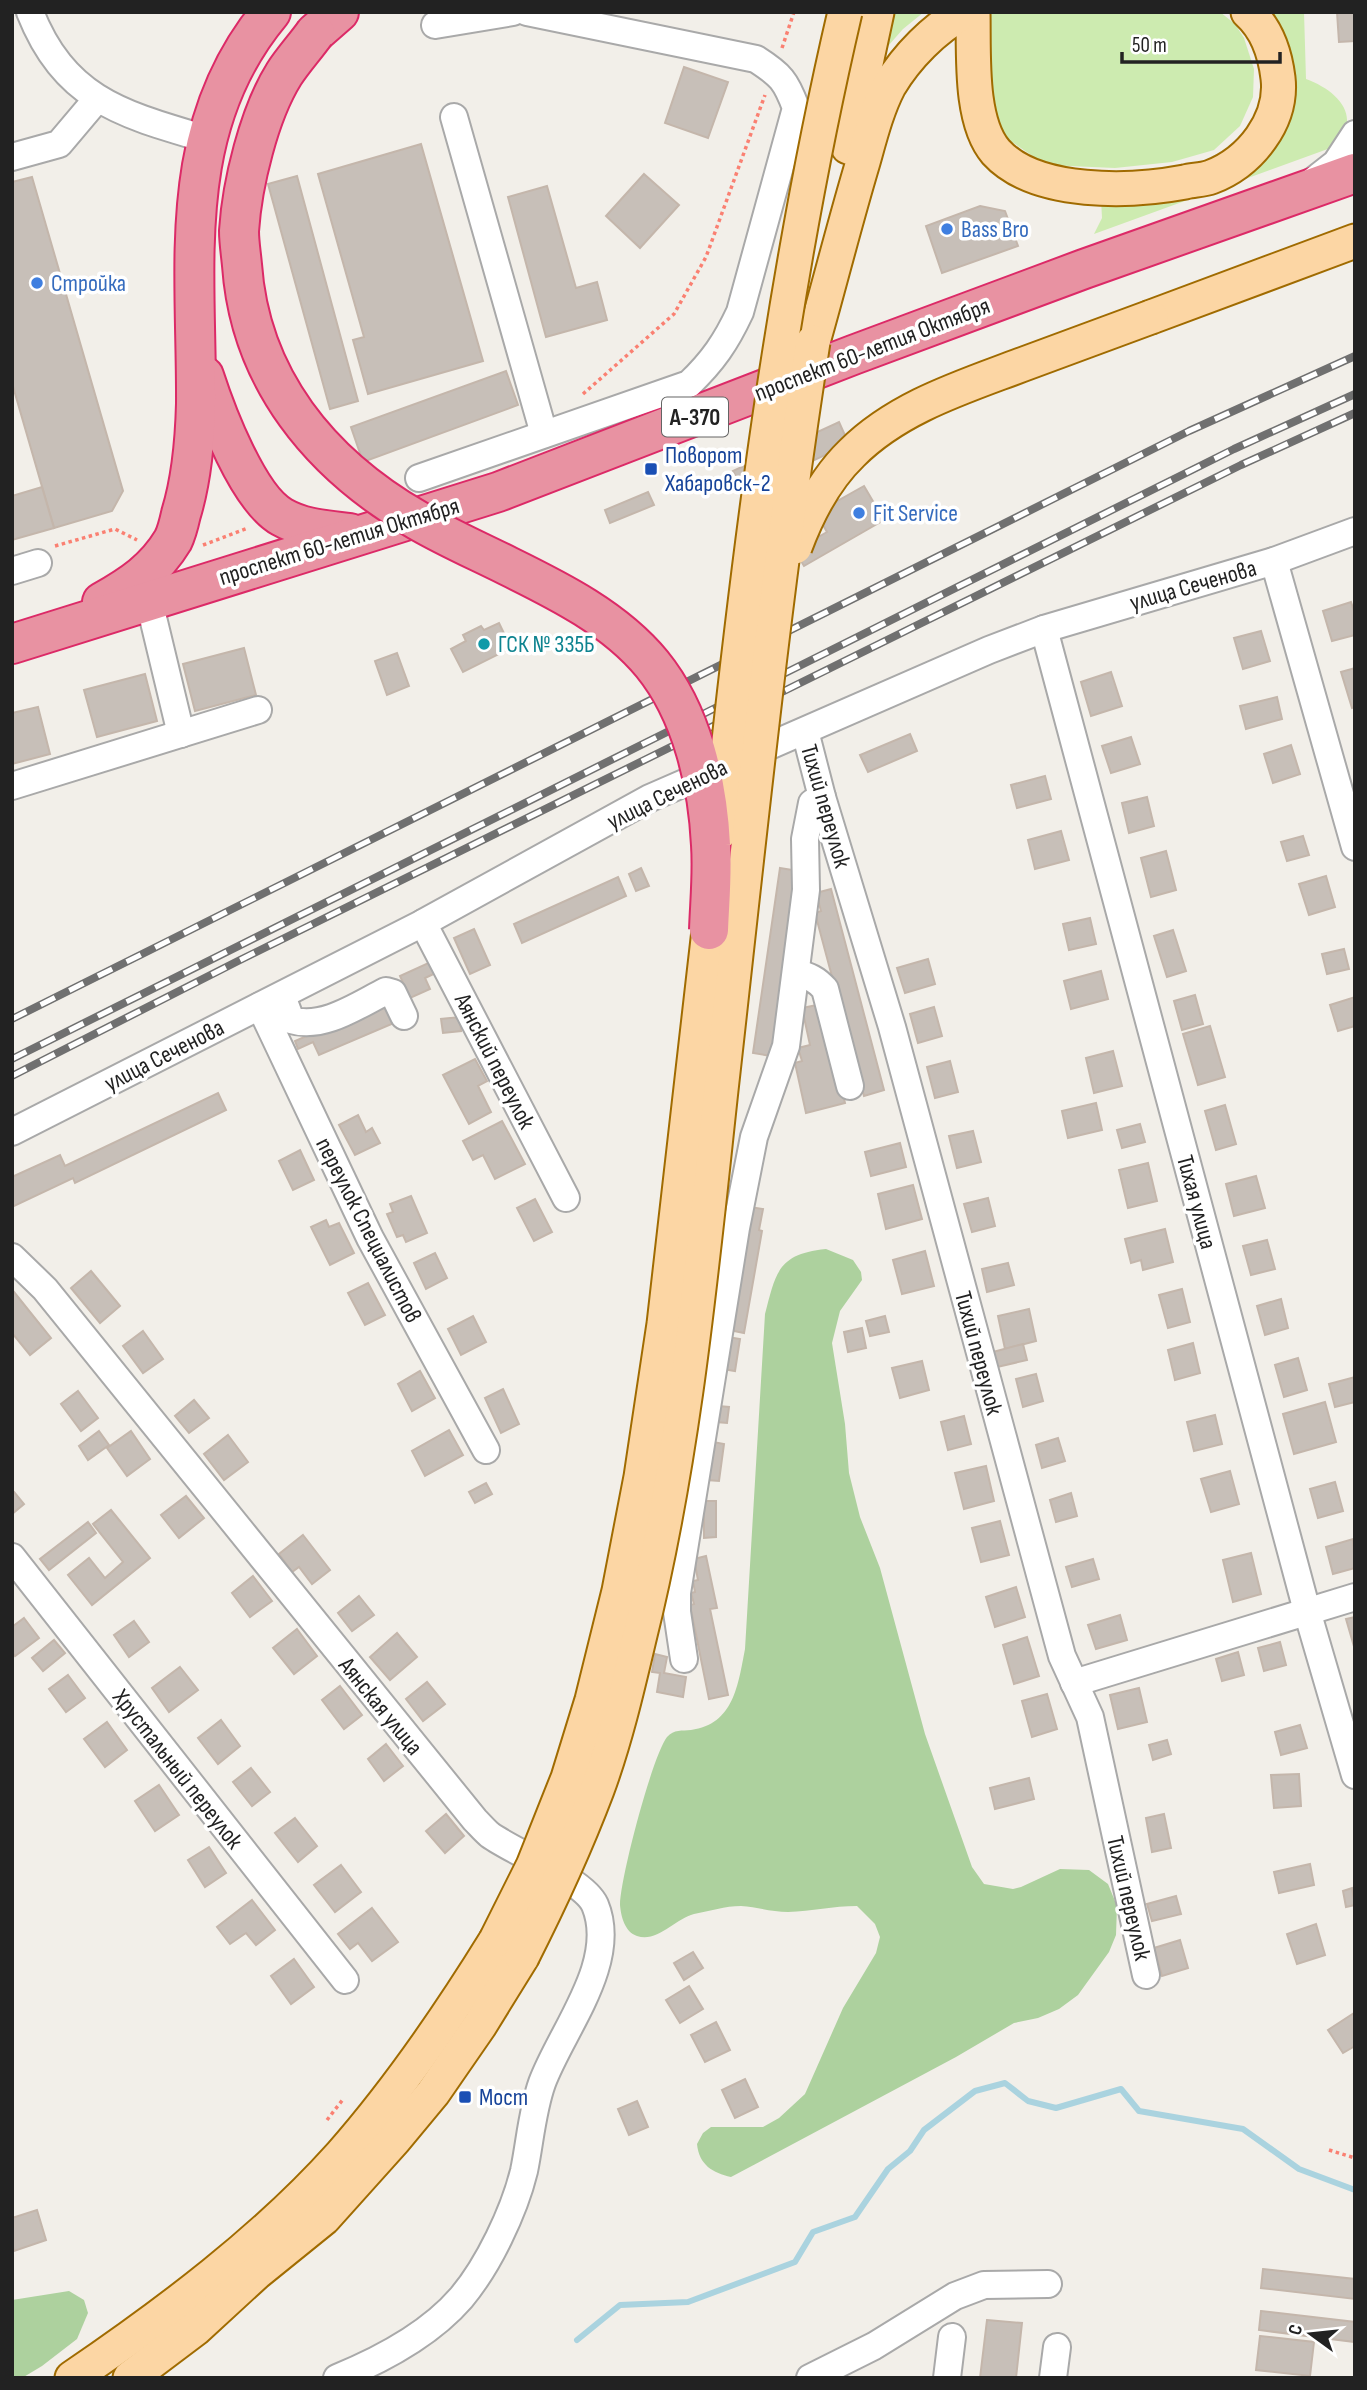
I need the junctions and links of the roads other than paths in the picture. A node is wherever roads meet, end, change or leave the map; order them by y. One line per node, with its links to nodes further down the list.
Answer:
1 (30, 12): 12 (street)
2 (271, 12): 15 (highway, проспект 60-летия Октября / А-370)
3 (513, 12): 11 (street)
4 (527, 12): 22 (street)
5 (845, 12): 43 (main road, bridge)
6 (877, 12): 20 (main road)
7 (964, 12): 20 (main road)
8 (973, 12): 9 (main road)
9 (1248, 12)
10 (327, 23): 43 (highway, bridge)
11 (435, 25)
12 (97, 99): 15 (street); 16 (street)
13 (454, 117): 24 (street)
14 (1355, 134): 18 (street)
15 (206, 139): 21 (highway, проспект 60-летия Октября / А-370)
16 (12, 157)
17 (1355, 173): 18 (highway, проспект 60-летия Октября / А-370)
18 (1291, 195): 22 (highway, проспект 60-летия Октября / А-370)
19 (1355, 241): 35 (main road, bridge)
20 (813, 342): 35 (main road, bridge)
21 (196, 351): 27 (highway, А-370); 34 (highway, проспект 60-летия Октября / А-370)
22 (701, 397): 23 (street); 25 (highway, проспект 60-летия Октября / А-370)
23 (576, 423): 24 (street); 25 (street)
24 (544, 434): 26 (street)
25 (560, 468): 27 (highway, проспект 60-летия Октября / А-370)
26 (419, 478)
27 (378, 528): 32 (highway, проспект 60-летия Октября / А-370)
28 (1355, 531): 30 (street, улица Сеченова)
29 (45, 555): 31 (street)
30 (1274, 561): 33 (street, улица Сеченова); 41 (street)
31 (12, 571)
32 (149, 601): 34 (highway, проспект 60-летия Октября / А-370); 38 (street)
33 (1044, 629): 37 (street, улица Сеченова); 54 (street, Тихая улица)
34 (21, 642)
35 (768, 669): 58 (main road, bridge)
36 (258, 710): 38 (street)
37 (805, 731): 40 (street, Тихий переулок); 42 (street, улица Сеченова)
38 (181, 734): 39 (street)
39 (12, 786)
40 (822, 797): 44 (street); 56 (street, Тихий переулок)
41 (1355, 847)
42 (423, 923): 45 (street, улица Сеченова); 49 (street, Аянский переулок)
43 (709, 930): 58 (main road, bridge)
44 (796, 973): 47 (street); 55 (street)
45 (271, 1001): 46 (street); 48 (street, улица Сеченова); 51 (street, переулок Специалистов)
46 (404, 1016)
47 (850, 1086)
48 (12, 1132)
49 (566, 1198)
50 (12, 1257): 67 (street, Аянская улица)
51 (486, 1450)
52 (12, 1557): 60 (street, Хрустальный переулок)
53 (1355, 1597): 54 (street)
54 (1307, 1611): 56 (street); 57 (street, Тихая улица)
55 (684, 1659)
56 (1074, 1683): 59 (street, Тихий переулок)
57 (1355, 1774)
58 (509, 1948): 61 (main road)
59 (1146, 1975)
60 (345, 1980)
61 (248, 2262): 65 (main road); 66 (main road)
62 (1048, 2284): 68 (street)
63 (952, 2337): 69 (street)
64 (1057, 2347): 70 (street)
65 (72, 2378)
66 (130, 2378)
67 (337, 2378)
68 (810, 2378)
69 (947, 2378)
70 (1053, 2378)

